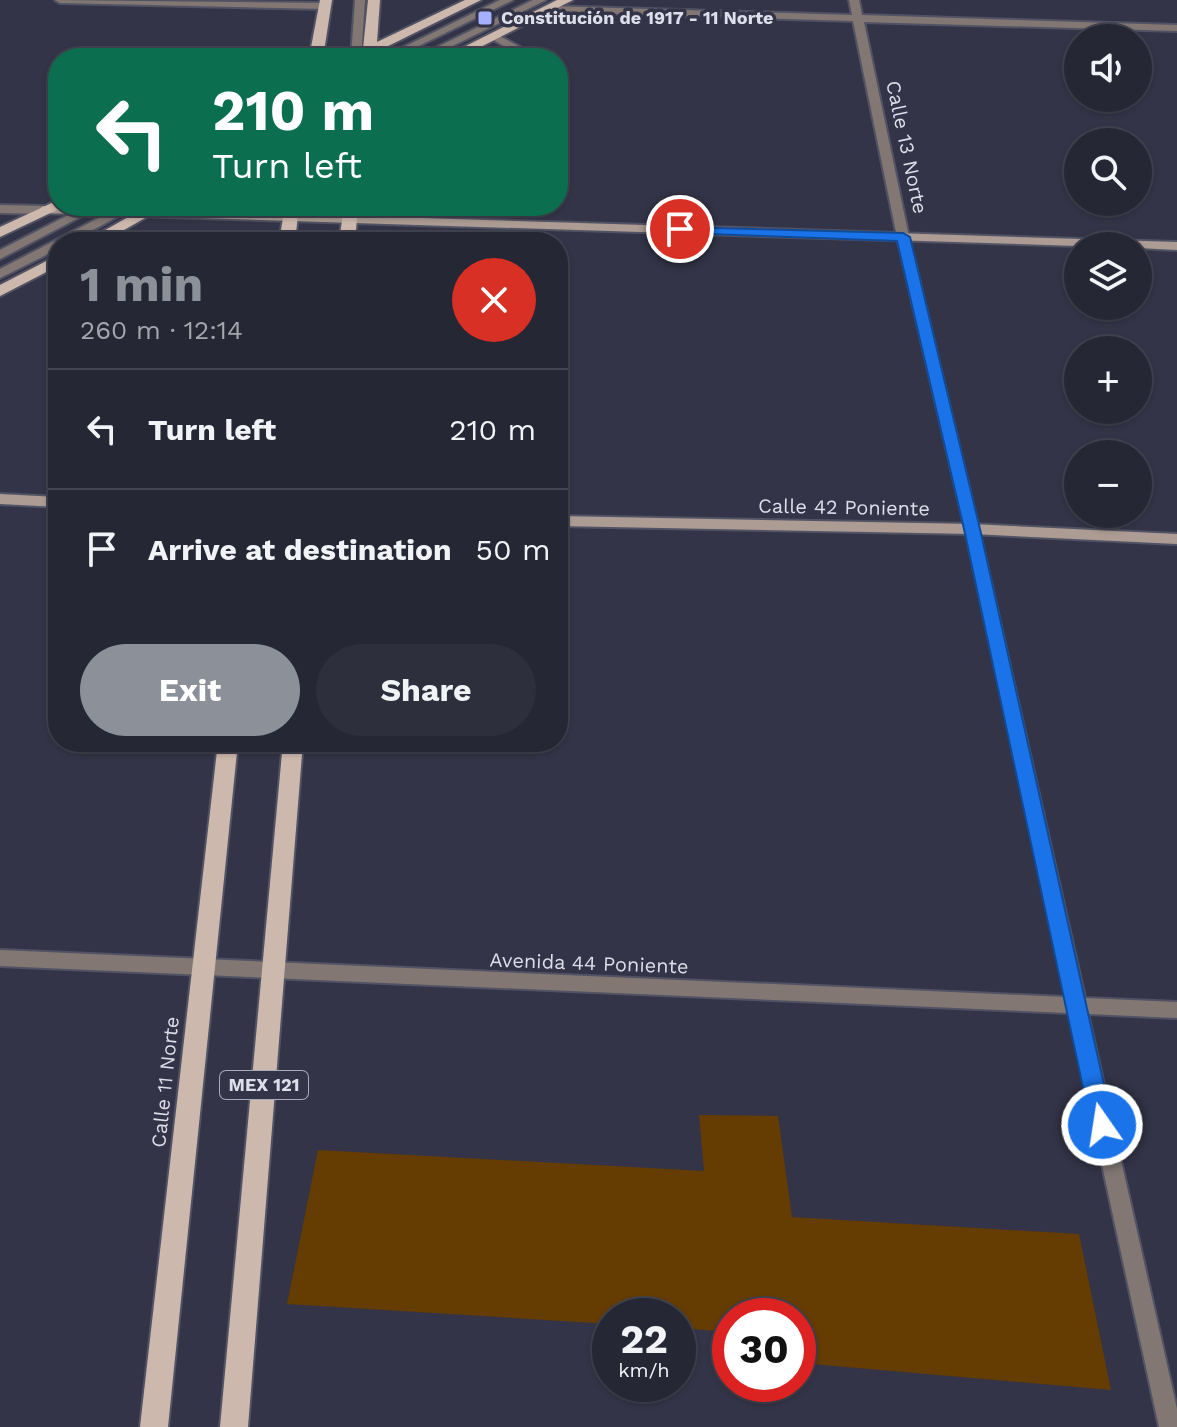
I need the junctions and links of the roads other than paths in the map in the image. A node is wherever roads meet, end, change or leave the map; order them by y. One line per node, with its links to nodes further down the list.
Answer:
1 (60, 0): 8 (street)
2 (360, 0): 14 (street)
3 (374, 0): 15 (main road)
4 (475, 0): 16 (main road)
5 (508, 0): 17 (street)
6 (567, 0): 9 (main road)
7 (854, 0): 10 (street, Calle 13 Norte)
8 (325, 3): 13 (main road)
9 (545, 4): 10 (street); 12 (main road); 18 (street)
10 (858, 19): 11 (street); 31 (street, Calle 13 Norte)
11 (1177, 28)
12 (494, 36): 19 (main road); 20 (street)
13 (318, 48)
14 (356, 48)
15 (370, 48)
16 (381, 48)
17 (407, 48)
18 (443, 48)
19 (469, 48)
20 (515, 48)
21 (48, 207): 22 (street)
22 (0, 209)
23 (48, 209): 30 (main road)
24 (76, 216): 34 (street)
25 (112, 216): 28 (street)
26 (140, 216): 29 (main road)
27 (439, 216): 31 (main road)
28 (81, 232)
29 (110, 232)
30 (0, 233)
31 (903, 237): 32 (main road); 41 (street, Calle 13 Norte)
32 (1177, 246)
33 (48, 249): 36 (street)
34 (0, 255)
35 (48, 265): 37 (main road)
36 (0, 274)
37 (0, 291)
38 (0, 499): 39 (main road)
39 (48, 501)
40 (568, 521): 41 (main road, Calle 42 Poniente)
41 (972, 529): 42 (main road, Calle 42 Poniente); 48 (street, Calle 13 Norte)
42 (1177, 539)
43 (227, 752): 46 (main road, Calle 11 Norte / MEX 121)
44 (292, 752): 47 (main road, MEX 121)
45 (0, 958): 46 (street, Avenida 44 Poniente)
46 (204, 969): 47 (street, Avenida 44 Poniente); 50 (main road, Calle 11 Norte / MEX 121)
47 (274, 972): 48 (street, Avenida 44 Poniente); 51 (main road, MEX 121)
48 (1074, 1004): 49 (street, Avenida 44 Poniente); 52 (street, Calle 13 Norte)
49 (1177, 1010)
50 (154, 1427)
51 (234, 1427)
52 (1170, 1427)

